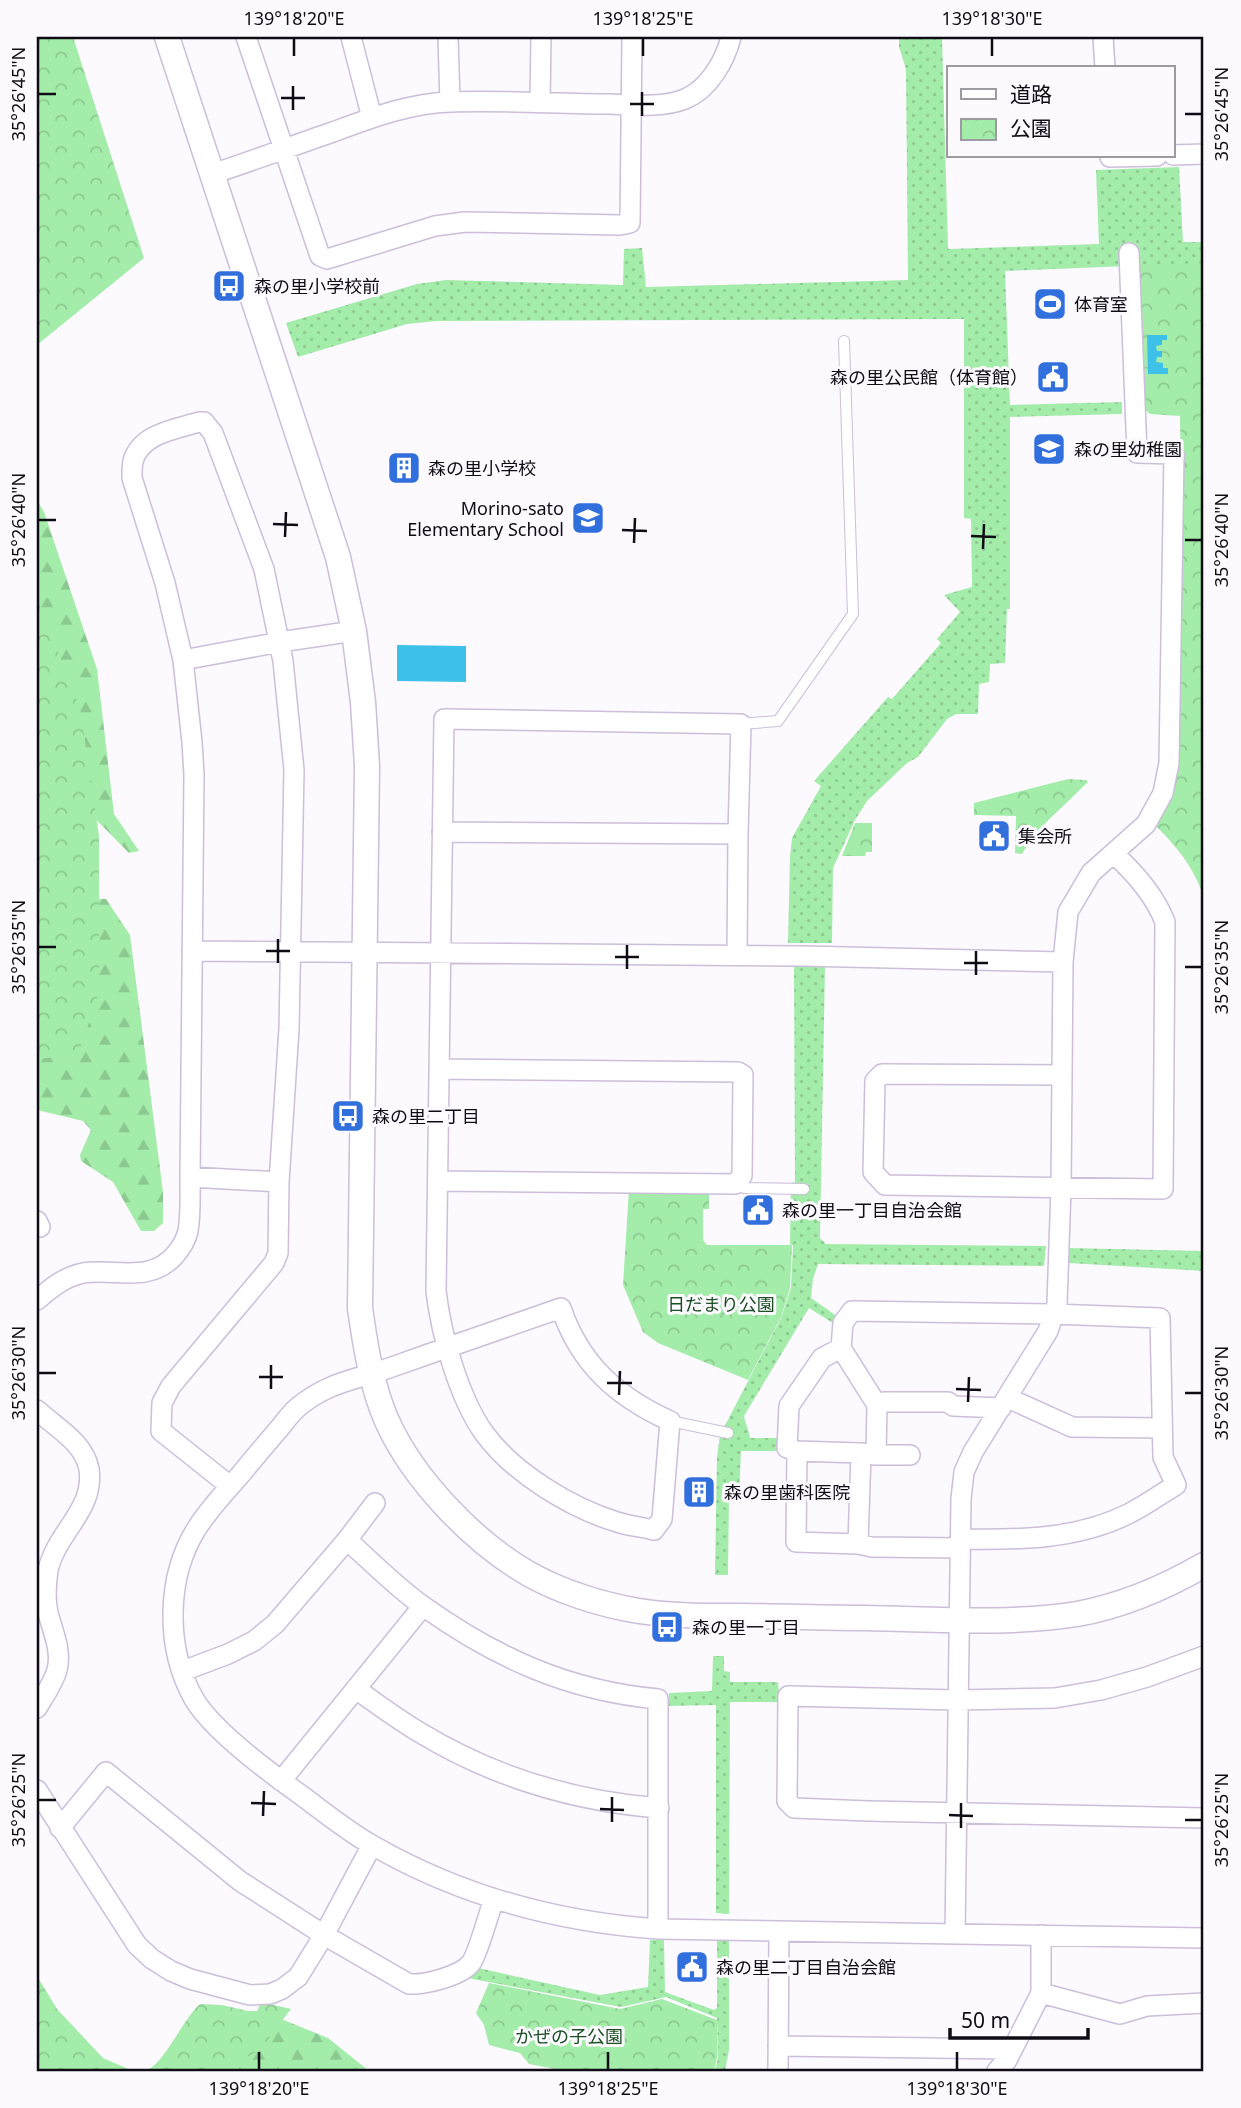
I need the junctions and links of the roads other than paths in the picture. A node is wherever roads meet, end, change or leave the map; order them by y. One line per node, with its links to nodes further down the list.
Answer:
1 (167, 37): 17 (street)
2 (246, 37): 14 (street)
3 (351, 37): 13 (street)
4 (448, 37): 10 (street)
5 (541, 37): 11 (street)
6 (632, 37): 12 (street)
7 (731, 37): 12 (street)
8 (1103, 37): 9 (street)
9 (1105, 66)
10 (450, 102): 11 (street); 13 (street)
11 (540, 103): 12 (street)
12 (632, 105): 14 (street)
13 (372, 118): 14 (street)
14 (283, 149): 17 (street)
15 (1204, 154): 16 (street)
16 (1174, 155)
17 (212, 174): 20 (street)
18 (1129, 253): 26 (street)
19 (844, 341): 23 (lane)
20 (354, 631): 21 (street); 29 (street)
21 (280, 642): 22 (street); 22 (street); 28 (street)
22 (183, 660): 27 (street)
23 (741, 724): 24 (street); 25 (street)
24 (442, 832): 25 (street); 30 (street)
25 (738, 834): 31 (street)
26 (1114, 854): 32 (street); 39 (street)
27 (192, 951): 28 (street); 35 (street)
28 (290, 951): 29 (street); 37 (street)
29 (364, 953): 30 (street); 45 (street)
30 (440, 953): 31 (street); 33 (street)
31 (737, 955): 32 (street)
32 (1063, 962): 34 (street)
33 (440, 1069): 36 (street); 38 (street)
34 (1062, 1075): 39 (street); 39 (street)
35 (190, 1177): 37 (street); 41 (street)
36 (438, 1181): 38 (street); 43 (street)
37 (279, 1182): 55 (street)
38 (735, 1184): 40 (lane)
39 (1061, 1188): 42 (street)
40 (804, 1189)
41 (37, 1300)
42 (1053, 1314): 44 (street); 46 (street); 50 (street)
43 (447, 1348): 45 (street); 49 (street); 49 (street)
44 (841, 1348): 47 (street); 52 (street)
45 (372, 1374): 55 (street); 62 (street)
46 (1004, 1403): 47 (street); 50 (street); 58 (street)
47 (877, 1405): 53 (street)
48 (37, 1410): 67 (street)
49 (670, 1420): 51 (lane)
50 (1161, 1428): 58 (street)
51 (729, 1433)
52 (797, 1451): 53 (street); 59 (street)
53 (868, 1454): 54 (street); 59 (street)
54 (910, 1455)
55 (230, 1486): 64 (street)
56 (375, 1503): 57 (street)
57 (347, 1540): 61 (street); 64 (street)
58 (960, 1543): 59 (street); 62 (street)
59 (858, 1544)
60 (1204, 1565): 62 (street)
61 (423, 1606): 65 (street); 70 (street)
62 (958, 1620): 66 (street)
63 (1204, 1656): 66 (street)
64 (183, 1671): 68 (street)
65 (356, 1689): 68 (street); 70 (street)
66 (957, 1700): 71 (street); 71 (street)
67 (37, 1708)
68 (281, 1781): 74 (street)
69 (37, 1790): 73 (street)
70 (659, 1808): 76 (street)
71 (957, 1813): 72 (street); 78 (street)
72 (1204, 1818)
73 (61, 1828): 79 (street); 79 (street)
74 (372, 1846): 75 (street); 79 (street)
75 (494, 1899): 76 (street); 79 (street)
76 (657, 1929): 77 (street)
77 (779, 1931): 78 (street); 84 (street)
78 (955, 1934): 80 (street)
79 (324, 1935)
80 (1041, 1935): 81 (street); 82 (street)
81 (1204, 1938)
82 (1041, 1993): 83 (street); 85 (street)
83 (1204, 2003)
84 (778, 2046): 85 (street); 86 (street)
85 (1011, 2049): 87 (street)
86 (778, 2071)
87 (997, 2071)

